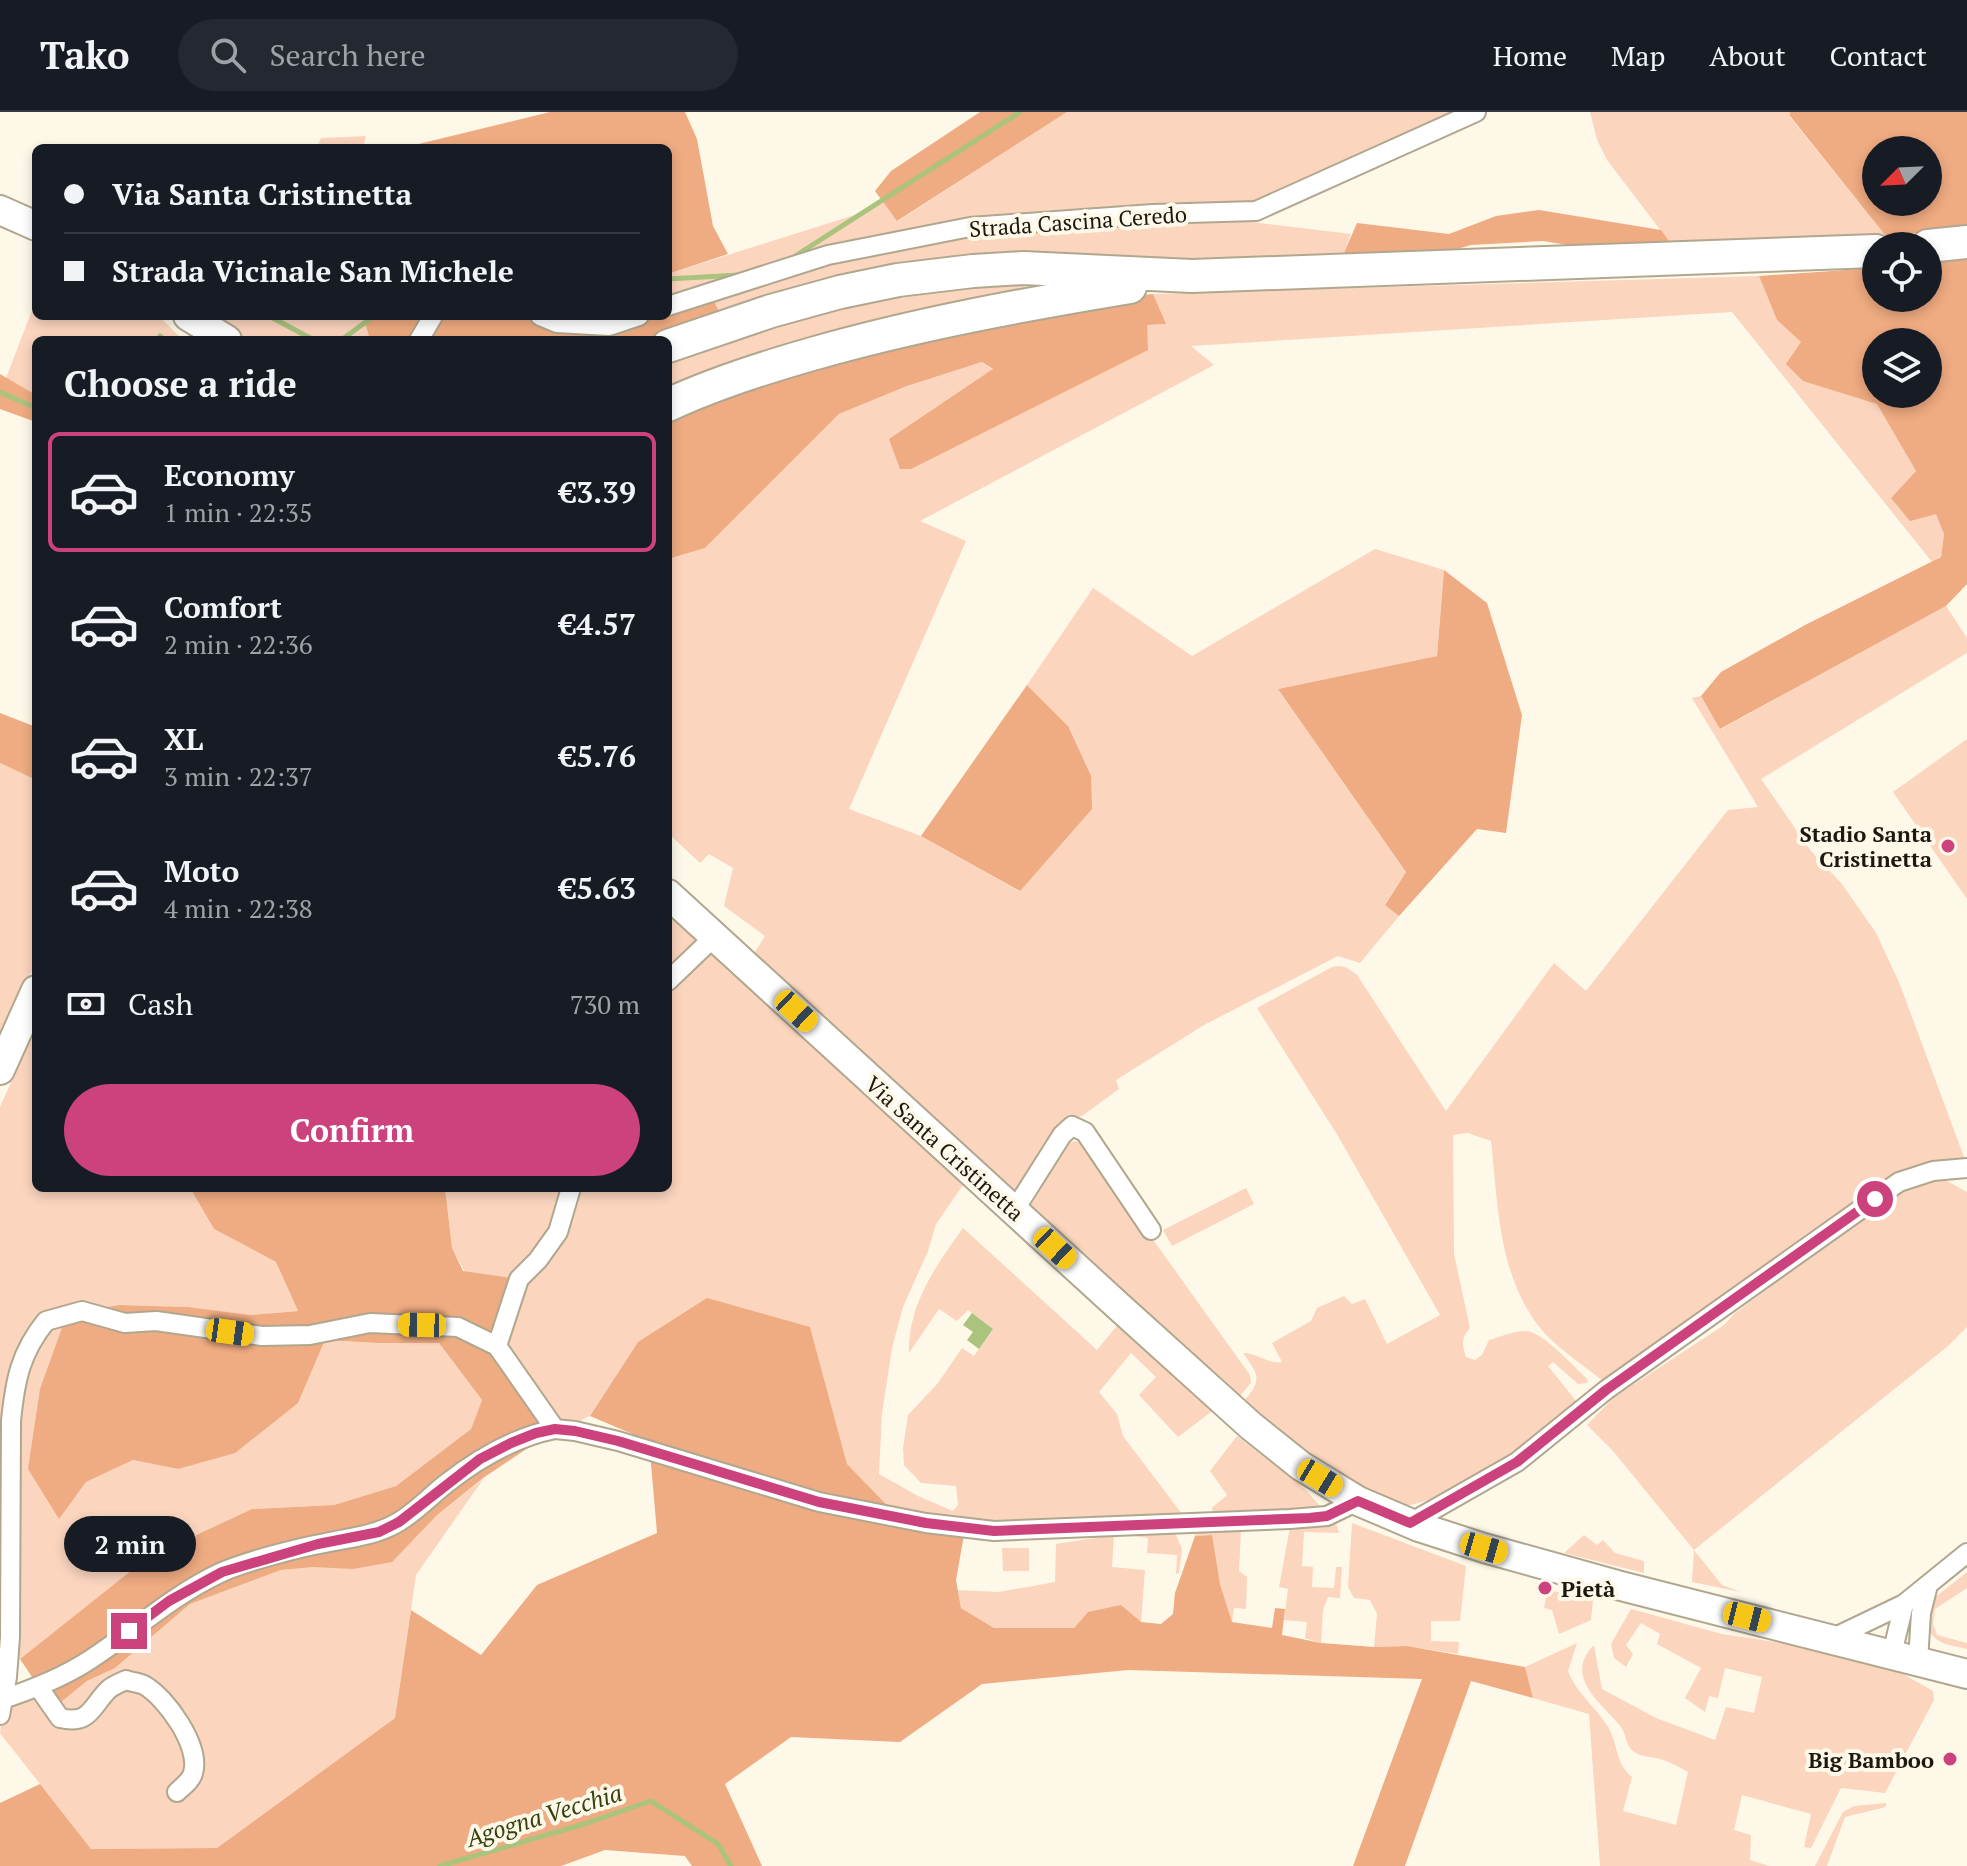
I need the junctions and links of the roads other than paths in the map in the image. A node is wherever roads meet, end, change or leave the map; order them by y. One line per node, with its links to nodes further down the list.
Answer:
1 (1476, 112): 8 (street, Strada Cascina Ceredo)
2 (0, 210): 3 (main road)
3 (32, 224)
4 (1967, 242): 5 (highway)
5 (1942, 245)
6 (1862, 252): 7 (highway)
7 (1192, 276): 15 (highway); 16 (highway)
8 (672, 305)
9 (173, 320): 13 (main road)
10 (194, 320): 14 (main road)
11 (550, 320): 12 (street)
12 (627, 320)
13 (189, 336)
14 (220, 336)
15 (672, 345)
16 (672, 403)
17 (672, 898): 18 (main road, Via Santa Cristinetta)
18 (714, 937): 19 (street); 24 (main road, Via Santa Cristinetta)
19 (672, 977)
20 (32, 999): 21 (main road)
21 (0, 1070)
22 (1967, 1168): 29 (street)
23 (570, 1192): 26 (street)
24 (1014, 1211): 25 (street); 28 (main road, Via Santa Cristinetta)
25 (1151, 1230)
26 (497, 1346): 27 (street); 37 (street)
27 (555, 1429): 28 (street); 36 (street)
28 (1358, 1501): 29 (main road, Via Santa Cristinetta)
29 (1410, 1523): 33 (main road, Via Santa Cristinetta)
30 (1967, 1553): 31 (street)
31 (1928, 1585): 32 (street); 34 (street)
32 (1904, 1604): 33 (street); 34 (street)
33 (1831, 1639): 34 (main road, Via Santa Cristinetta)
34 (1905, 1658): 35 (main road, Via Santa Cristinetta)
35 (1967, 1674)
36 (39, 1688): 37 (street); 38 (street)
37 (1, 1705)
38 (177, 1792)

